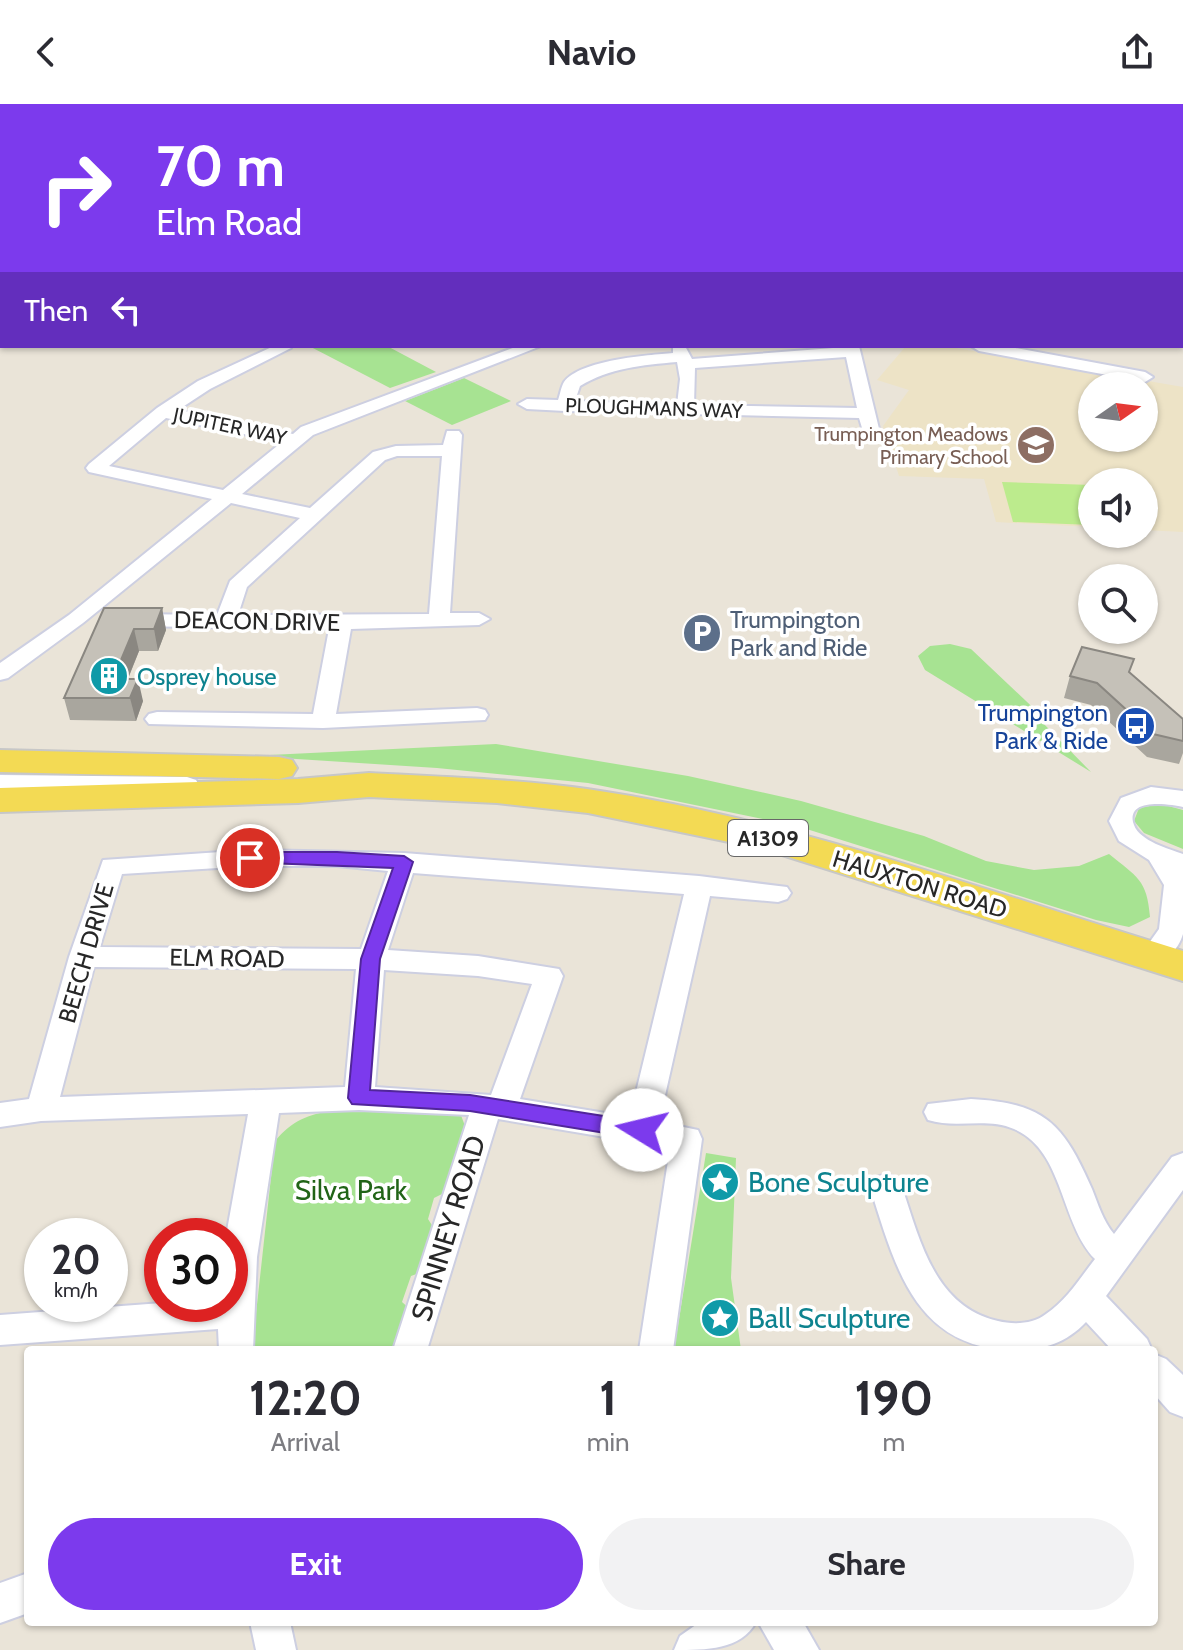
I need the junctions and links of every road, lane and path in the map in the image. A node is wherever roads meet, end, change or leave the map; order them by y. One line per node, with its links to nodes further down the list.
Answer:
1 (283, 348): 10 (street, JUPITER WAY)
2 (528, 348): 13 (street)
3 (990, 348): 6 (street)
4 (852, 349): 5 (street); 11 (street)
5 (683, 356): 8 (street); 9 (street)
6 (1118, 372)
7 (527, 404): 8 (street, PLOUGHMANS WAY)
8 (565, 406): 9 (street, PLOUGHMANS WAY)
9 (684, 410): 11 (street, PLOUGHMANS WAY)
10 (163, 412): 13 (street, JUPITER WAY); 14 (street, JUPITER WAY)
11 (866, 413): 12 (street)
12 (872, 437)
13 (296, 440): 14 (street)
14 (228, 497): 15 (street); 16 (street)
15 (315, 515): 17 (street); 18 (street)
16 (76, 619): 17 (street, DEACON DRIVE); 21 (street)
17 (226, 619): 20 (street, DEACON DRIVE)
18 (439, 619): 19 (street, DEACON DRIVE); 20 (street, DEACON DRIVE)
19 (479, 619)
20 (341, 623): 24 (street)
21 (0, 673)
22 (477, 715): 24 (street)
23 (157, 719): 24 (street)
24 (323, 721)
25 (0, 761): 27 (main road, A1309)
26 (0, 783): 28 (street)
27 (369, 785): 28 (main road, A1309); 37 (main road, HAUXTON ROAD / A1309)
28 (298, 791): 30 (main road, A1309)
29 (1183, 799): 31 (street)
30 (0, 800)
31 (1171, 860): 37 (street)
32 (404, 862): 33 (street, BEECH DRIVE); 35 (street, BEECH DRIVE); 36 (street)
33 (699, 885): 34 (street, BEECH DRIVE); 44 (street)
34 (778, 893)
35 (83, 957): 36 (street, ELM ROAD); 41 (street, BEECH DRIVE)
36 (371, 959): 38 (street); 40 (street, ELM ROAD)
37 (1168, 962)
38 (359, 1098): 39 (street); 40 (street)
39 (265, 1103): 41 (street); 47 (street)
40 (494, 1106): 44 (street); 54 (street, SPINNEY ROAD)
41 (41, 1109): 43 (street)
42 (939, 1112): 48 (street)
43 (0, 1115)
44 (642, 1130): 55 (street)
45 (1183, 1166): 48 (street)
46 (886, 1187): 49 (street)
47 (248, 1226)
48 (1116, 1256): 49 (street)
49 (1085, 1297): 56 (street)
50 (144, 1320): 52 (street)
51 (236, 1322): 53 (street)
52 (0, 1330)
53 (236, 1346)
54 (411, 1346)
55 (657, 1346)
56 (1131, 1346)
57 (1158, 1374): 58 (street)
58 (1183, 1400)
59 (24, 1594): 60 (street)
60 (0, 1603)
61 (271, 1626): 64 (street)
62 (730, 1626): 65 (street)
63 (781, 1626): 66 (street)
64 (276, 1650)
65 (694, 1650)
66 (799, 1650)

